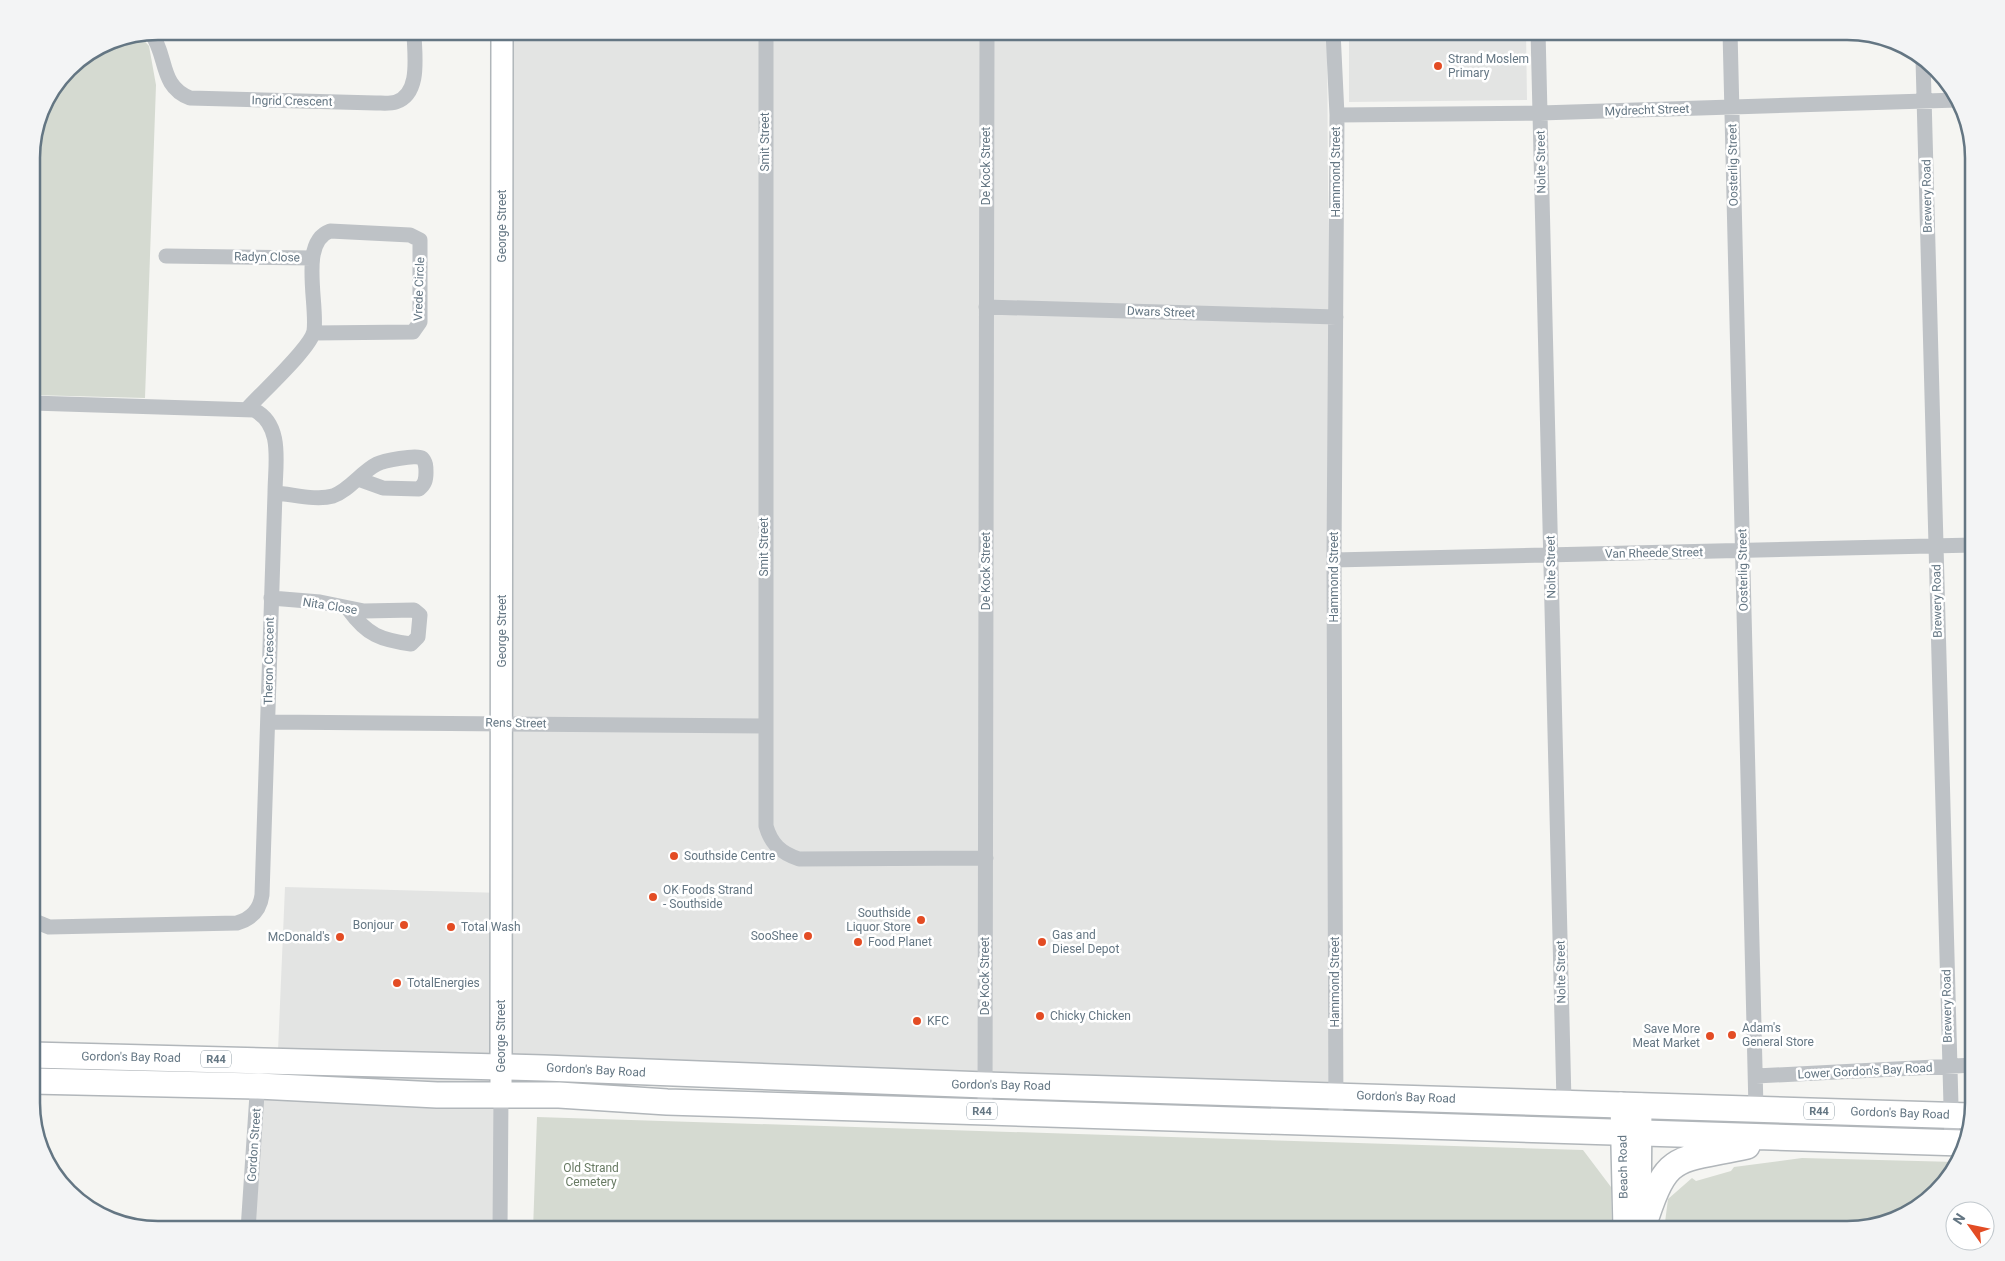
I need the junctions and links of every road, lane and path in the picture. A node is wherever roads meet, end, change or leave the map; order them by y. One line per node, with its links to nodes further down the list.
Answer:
1 (155, 40): 2 (street, Ingrid Crescent)
2 (414, 40)
3 (502, 40): 32 (street, George Street)
4 (766, 40): 33 (street, Smit Street)
5 (987, 40): 17 (street, De Kock Street)
6 (1333, 40): 14 (street, Hammond Street)
7 (1538, 40): 13 (street, Nolte Street)
8 (1730, 40): 12 (street, Oosterlig Street)
9 (1923, 68): 11 (street, Brewery Road)
10 (1950, 100): 11 (street, Mydrecht Street)
11 (1924, 102): 12 (street, Mydrecht Street); 25 (street, Brewery Road)
12 (1732, 107): 13 (street, Mydrecht Street); 26 (street, Oosterlig Street)
13 (1540, 113): 14 (street, Mydrecht Street); 27 (street, Nolte Street)
14 (1336, 115): 18 (street, Hammond Street)
15 (166, 256): 16 (street, Radyn Close)
16 (312, 258): 19 (street, Radyn Close); 19 (street, Vrede Circle)
17 (986, 306): 18 (street, Dwars Street); 34 (street, De Kock Street)
18 (1336, 317): 28 (street, Hammond Street)
19 (314, 333): 21 (street)
20 (40, 403): 21 (street)
21 (247, 408): 23 (street, Theron Crescent)
22 (358, 479): 22 (street); 23 (street)
23 (275, 493): 29 (street, Theron Crescent)
24 (1965, 545): 25 (street, Van Rheede Street)
25 (1936, 546): 26 (street, Van Rheede Street); 39 (street, Brewery Road)
26 (1742, 551): 27 (street, Van Rheede Street); 41 (street, Oosterlig Street)
27 (1551, 555): 28 (street, Van Rheede Street); 47 (street, Nolte Street)
28 (1334, 560): 45 (street, Hammond Street)
29 (271, 598): 30 (street, Nita Close); 31 (street, Theron Crescent)
30 (349, 610): 30 (street, Nita Close)
31 (268, 722): 32 (street, Rens Street); 35 (street, Theron Crescent)
32 (502, 723): 33 (street, Rens Street); 40 (street, George Street)
33 (764, 726): 34 (street, Smit Street)
34 (986, 858): 43 (street, De Kock Street)
35 (40, 923)
36 (40, 1055): 37 (main road, Gordon's Bay Road / R44)
37 (259, 1061): 40 (main road, Gordon's Bay Road / R44); 44 (street, Gordon Street)
38 (1965, 1065): 39 (street, Lower Gordon's Bay Road)
39 (1949, 1066): 41 (street, Lower Gordon's Bay Road); 51 (street, Brewery Road)
40 (501, 1067): 43 (main road, Gordon's Bay Road / R44); 46 (street, George Street)
41 (1756, 1076): 49 (street, Oosterlig Street)
42 (40, 1080): 44 (main road, Gordon's Bay Road / R44)
43 (985, 1085): 45 (main road, Gordon's Bay Road / R44); 50 (street, De Kock Street)
44 (258, 1086): 46 (main road, Gordon's Bay Road / R44); 56 (street, Gordon Street)
45 (1335, 1095): 47 (main road, Gordon's Bay Road / R44); 52 (street, Hammond Street)
46 (501, 1096): 50 (main road, Gordon's Bay Road / R44); 57 (street, George Street)
47 (1564, 1102): 48 (main road, Gordon's Bay Road / R44)
48 (1631, 1104): 49 (main road, Gordon's Bay Road / R44); 53 (street, Beach Road)
49 (1756, 1109): 51 (main road, Gordon's Bay Road / R44)
50 (985, 1112): 52 (main road, Gordon's Bay Road / R44)
51 (1960, 1115): 55 (street, Brewery Road)
52 (1336, 1123): 53 (main road, Gordon's Bay Road / R44)
53 (1631, 1132): 54 (main road, Gordon's Bay Road / R44); 58 (street, Beach Road); 59 (street, Beach Road)
54 (1778, 1136): 55 (main road, Gordon's Bay Road / R44); 60 (main road)
55 (1957, 1143)
56 (249, 1221)
57 (500, 1221)
58 (1625, 1221)
59 (1640, 1221)
60 (1644, 1221)

